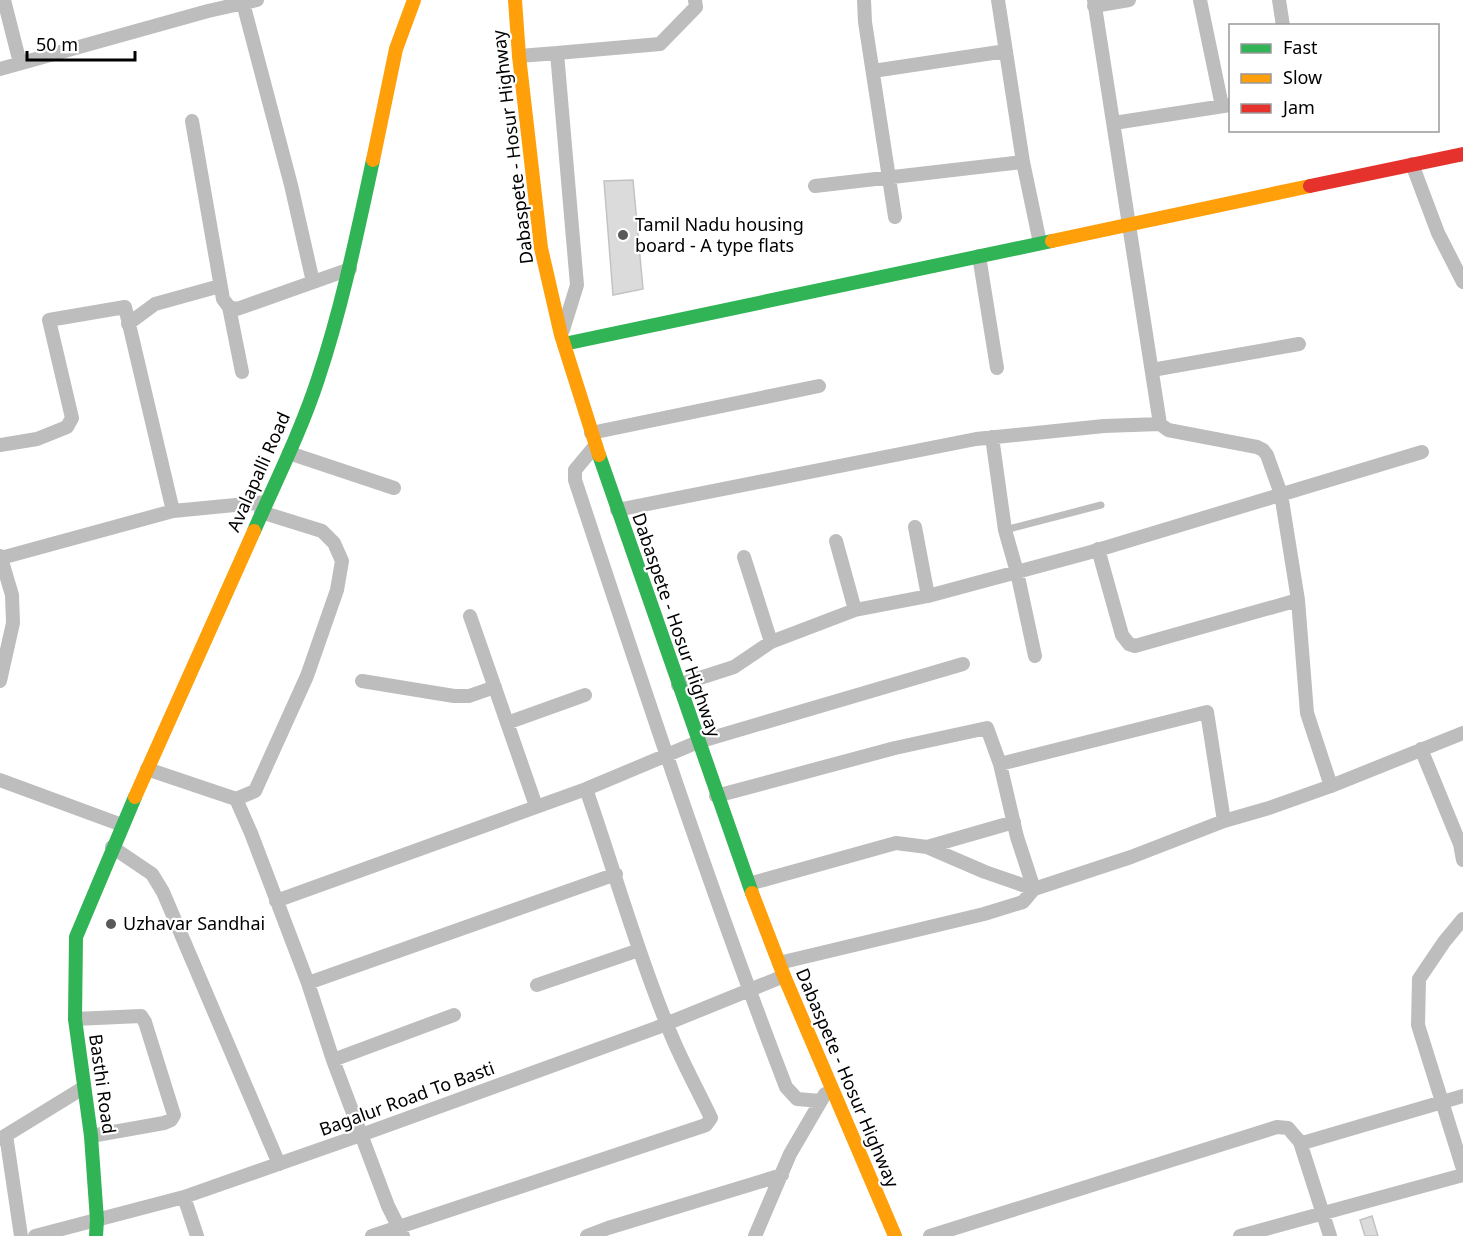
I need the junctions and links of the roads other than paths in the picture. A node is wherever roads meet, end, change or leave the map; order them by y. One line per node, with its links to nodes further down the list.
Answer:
1 (4, 0): 17 (street)
2 (257, 0): 11 (street)
3 (414, 0): 32 (main road, Avalapalli Road)
4 (515, 0): 16 (main road, Dabaspete - Hosur Highway)
5 (695, 0): 15 (street)
6 (864, 0): 19 (street)
7 (998, 0): 14 (street)
8 (1129, 0): 12 (street)
9 (1200, 0): 20 (street)
10 (1279, 0): 13 (street)
11 (243, 3): 17 (street); 33 (street)
12 (1094, 3): 22 (street)
13 (1283, 24)
14 (1006, 51): 19 (street); 24 (street)
15 (557, 53): 16 (street); 38 (street)
16 (519, 56): 38 (main road, Dabaspete - Hosur Highway)
17 (20, 63): 18 (street)
18 (0, 69)
19 (873, 72): 26 (street)
20 (1226, 106): 22 (street)
21 (192, 122): 35 (street)
22 (1114, 123): 29 (street)
23 (1463, 154): 25 (main road)
24 (1023, 162): 26 (street); 30 (street)
25 (1412, 164): 29 (main road); 34 (street)
26 (888, 179): 27 (street); 28 (street)
27 (815, 186)
28 (895, 217)
29 (1130, 224): 30 (main road); 41 (street)
30 (1040, 243): 31 (main road)
31 (979, 256): 38 (main road); 40 (street)
32 (350, 269): 33 (street); 49 (main road, Avalapalli Road)
33 (313, 282): 36 (street)
34 (1463, 282)
35 (220, 286): 36 (street); 37 (street)
36 (229, 307): 42 (street)
37 (128, 324): 47 (street); 55 (street)
38 (562, 339): 46 (main road, Dabaspete - Hosur Highway)
39 (1299, 344): 41 (street)
40 (997, 368)
41 (1152, 370): 44 (street)
42 (242, 372)
43 (819, 386): 46 (street)
44 (1160, 424): 45 (street); 51 (street)
45 (992, 437): 54 (street); 57 (street)
46 (593, 439): 54 (main road, Dabaspete - Hosur Highway); 79 (street)
47 (0, 445)
48 (1422, 452): 51 (street)
49 (288, 453): 50 (street); 53 (main road, Avalapalli Road)
50 (394, 488)
51 (1281, 494): 59 (street); 64 (street)
52 (1101, 505): 57 (lane)
53 (264, 507): 55 (street); 81 (main road, Avalapalli Road); 86 (street)
54 (617, 510): 72 (main road, Dabaspete - Hosur Highway)
55 (173, 511): 60 (street)
56 (915, 527): 63 (street)
57 (1005, 530): 62 (street)
58 (836, 541): 65 (street)
59 (1098, 549): 62 (street); 64 (street)
60 (1, 557): 70 (street)
61 (744, 557): 67 (street)
62 (1017, 572): 63 (street); 68 (street)
63 (928, 596): 65 (street)
64 (1298, 600): 83 (street)
65 (855, 610): 67 (street)
66 (470, 616): 73 (street)
67 (771, 642): 72 (street)
68 (1035, 656)
69 (963, 664): 77 (street)
70 (0, 681)
71 (362, 681): 73 (street)
72 (678, 685): 77 (main road, Dabaspete - Hosur Highway)
73 (495, 687): 75 (street)
74 (585, 695): 75 (street)
75 (507, 723): 87 (street)
76 (1463, 733): 78 (street)
77 (698, 742): 79 (street); 85 (main road, Dabaspete - Hosur Highway)
78 (1422, 749): 83 (street); 93 (street)
79 (666, 755): 84 (street); 105 (street)
80 (1000, 764): 85 (street); 88 (street); 89 (street)
81 (147, 769): 86 (street); 90 (main road, Avalapalli Road)
82 (0, 780): 90 (street)
83 (1331, 786): 88 (street)
84 (586, 789): 87 (street); 94 (street)
85 (716, 795): 95 (main road, Dabaspete - Hosur Highway)
86 (236, 799): 97 (street)
87 (536, 806): 97 (street)
88 (1224, 821): 96 (street)
89 (1014, 822): 92 (street); 96 (street)
90 (122, 825): 91 (main road, Avalapalli Road)
91 (111, 847): 99 (main road, Avalapalli Road); 119 (street)
92 (927, 847): 95 (street); 96 (street)
93 (1463, 860)
94 (616, 874): 100 (street); 103 (street)
95 (748, 884): 101 (main road, Dabaspete - Hosur Highway)
96 (1034, 889): 101 (street)
97 (276, 901): 103 (street)
98 (1463, 919): 114 (street)
99 (76, 938): 107 (main road, Basthi Road)
100 (639, 950): 104 (street); 108 (street)
101 (779, 963): 102 (main road, Dabaspete - Hosur Highway)
102 (784, 976): 105 (street, Bagalur Road To Basti); 110 (main road, Dabaspete - Hosur Highway)
103 (308, 983): 109 (street)
104 (537, 985)
105 (749, 991): 108 (street, Bagalur Road To Basti); 113 (street)
106 (454, 1015): 109 (street)
107 (75, 1019): 111 (main road, Basthi Road); 116 (street)
108 (666, 1024): 115 (street, Bagalur Road To Basti); 126 (street)
109 (333, 1060): 115 (street)
110 (831, 1085): 113 (street); 134 (main road, Dabaspete - Hosur Highway)
111 (83, 1088): 116 (main road, Basthi Road); 117 (street)
112 (1463, 1096): 114 (street)
113 (821, 1101): 121 (street)
114 (1442, 1102): 118 (street); 120 (street)
115 (361, 1135): 119 (street, Bagalur Road To Basti); 126 (street)
116 (91, 1136): 125 (main road, Basthi Road)
117 (3, 1137): 127 (street)
118 (1300, 1142): 124 (street); 135 (street)
119 (279, 1164): 123 (street, Bagalur Road To Basti)
120 (1463, 1169)
121 (782, 1175): 132 (street); 133 (street)
122 (1463, 1175): 124 (street)
123 (184, 1197): 125 (street, Bagalur Road To Basti); 130 (street)
124 (1323, 1213): 136 (street); 137 (street)
125 (97, 1220): 128 (street, Bagalur Road To Basti); 129 (main road, Basthi Road)
126 (401, 1231): 131 (street)
127 (21, 1236)
128 (35, 1236)
129 (96, 1236)
130 (197, 1236)
131 (372, 1236)
132 (587, 1236)
133 (756, 1236)
134 (895, 1236)
135 (930, 1236)
136 (1240, 1236)
137 (1330, 1236)

